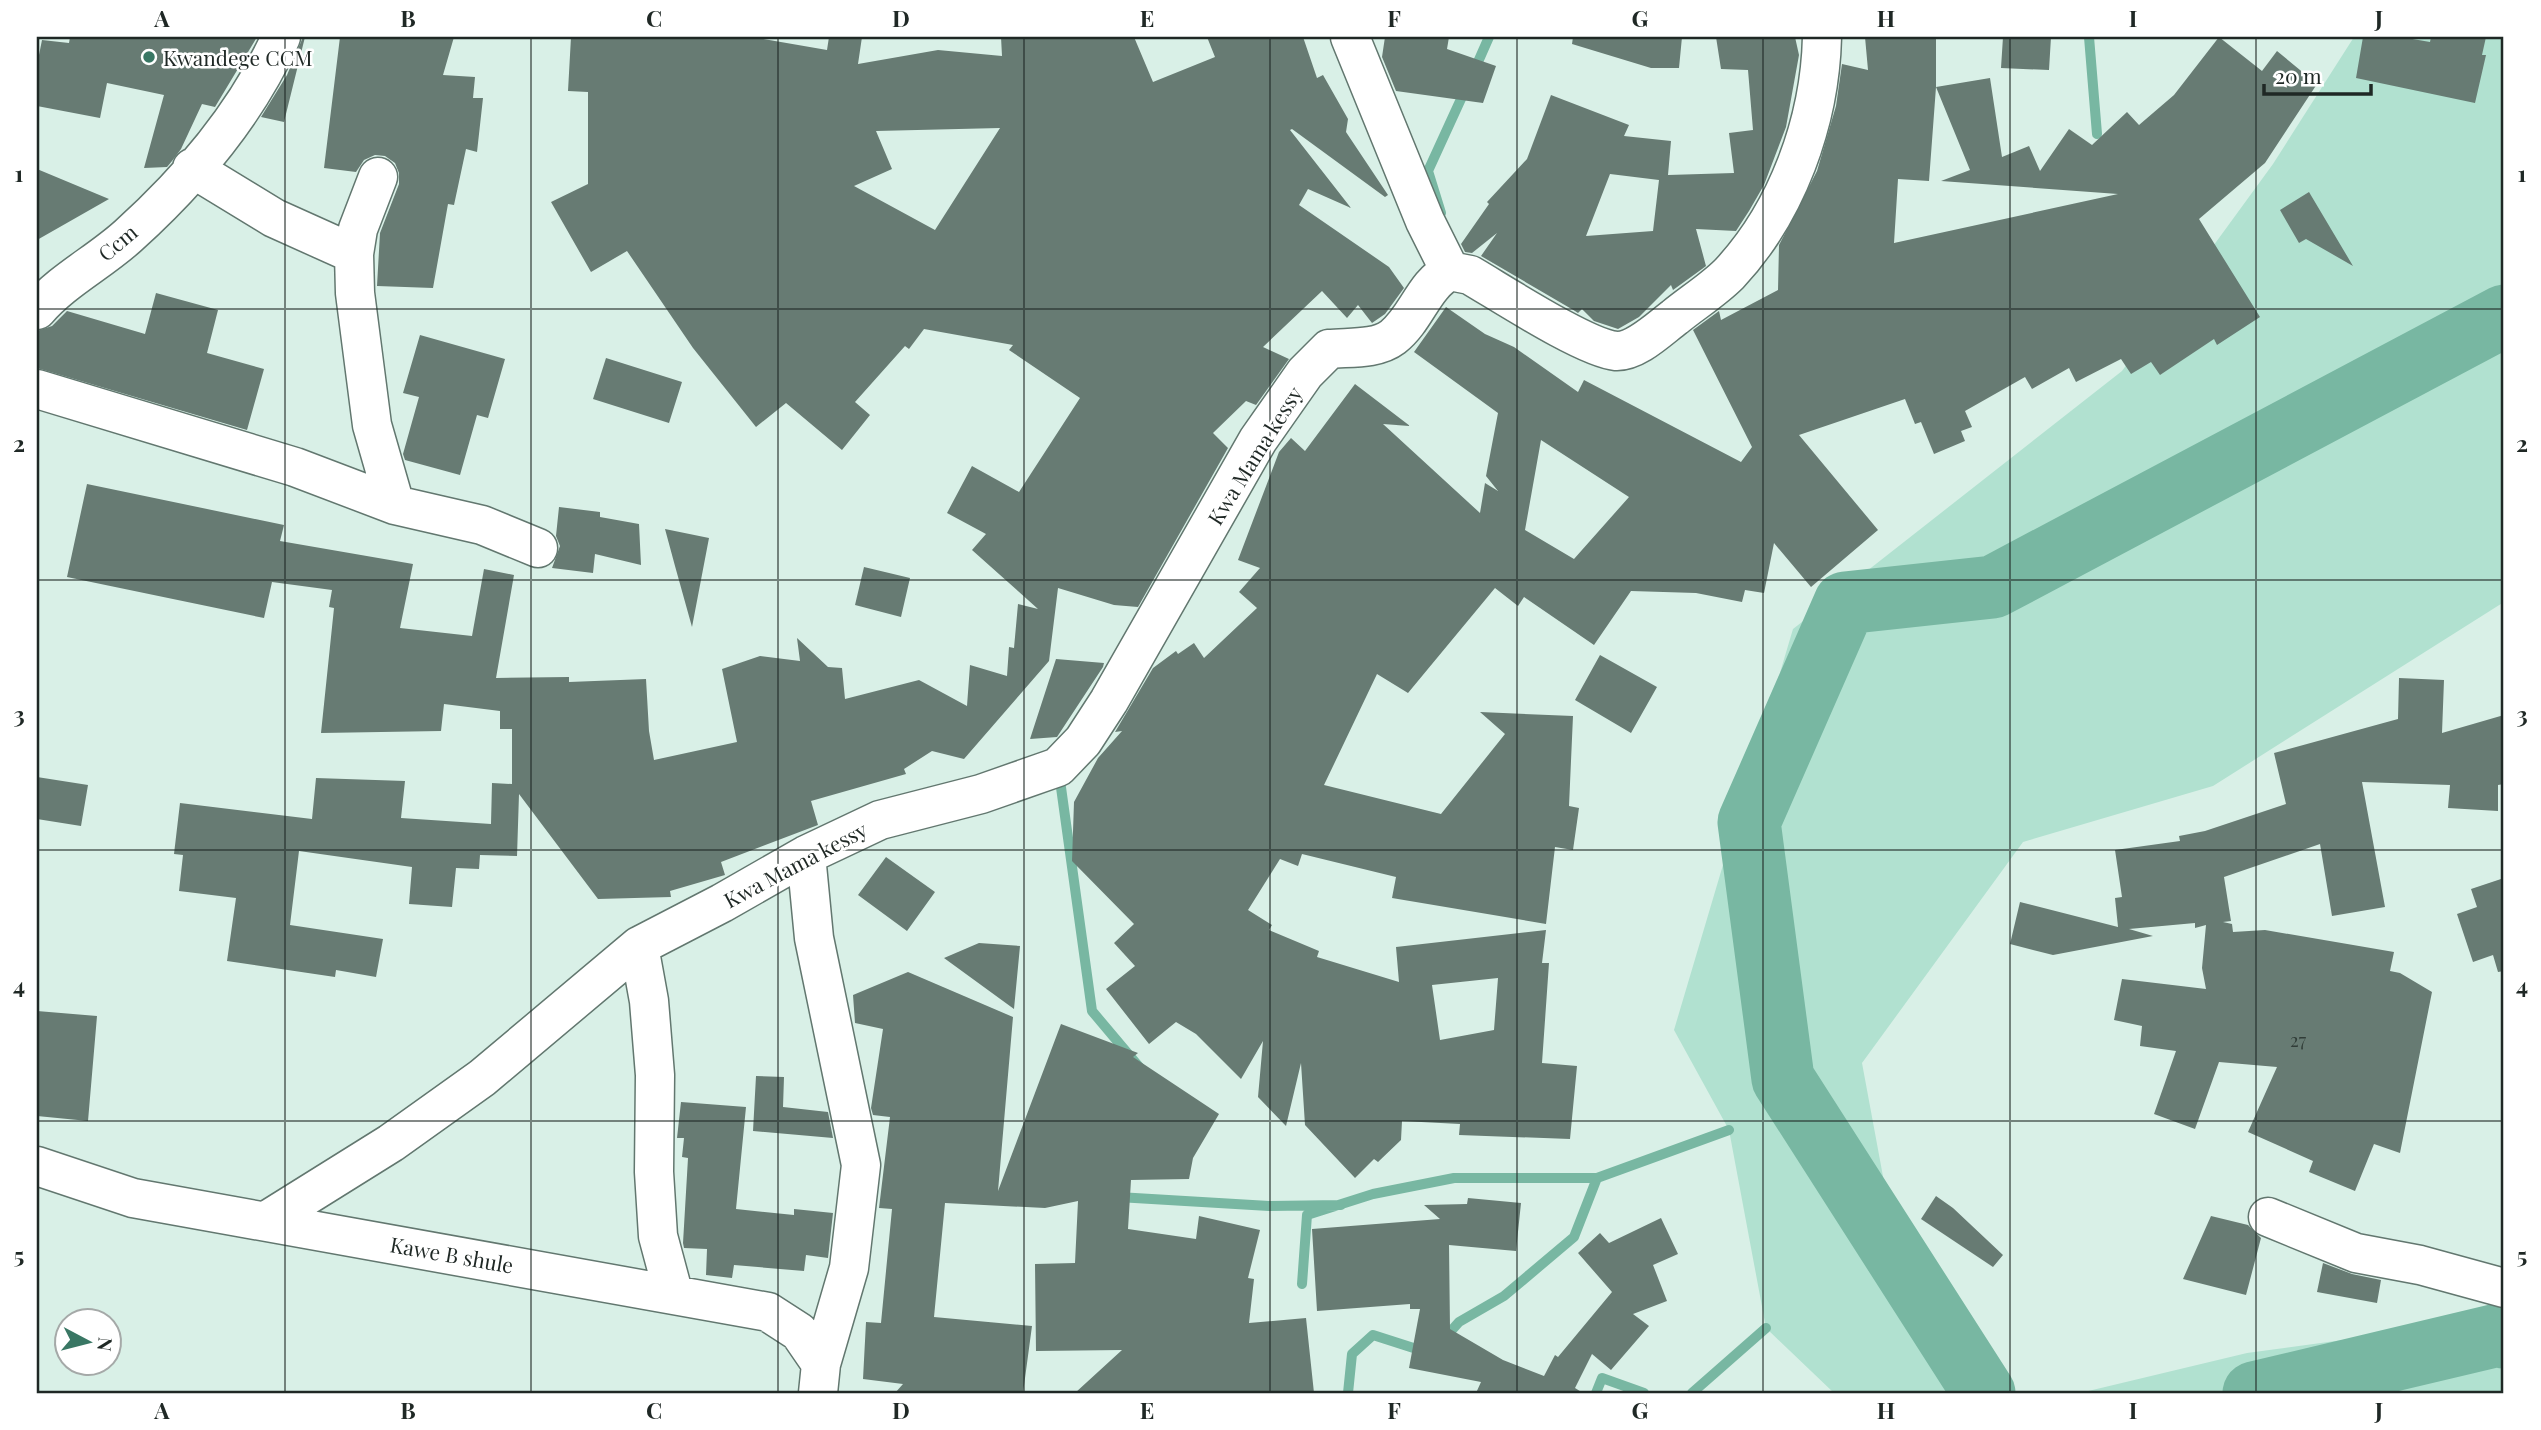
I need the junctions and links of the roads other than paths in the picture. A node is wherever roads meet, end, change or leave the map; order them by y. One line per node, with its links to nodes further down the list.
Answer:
1 (281, 37): 4 (street, Ccm)
2 (1350, 37): 7 (street)
3 (1822, 37): 7 (street)
4 (192, 168): 6 (street); 8 (street, Ccm)
5 (378, 177): 6 (street)
6 (354, 254): 10 (street)
7 (1450, 271): 12 (street, Kwa Mama kessy)
8 (37, 310)
9 (37, 389): 10 (street)
10 (395, 505): 11 (street)
11 (538, 548)
12 (806, 855): 13 (street, Kwa Mama kessy); 19 (street)
13 (639, 946): 16 (street, Kwa Mama kessy); 18 (street)
14 (37, 1166): 16 (street, Kawe B shule)
15 (2268, 1217): 17 (street)
16 (266, 1221): 18 (street, Kawe B shule)
17 (2504, 1288)
18 (673, 1292): 19 (street, Kawe B shule)
19 (819, 1379)

